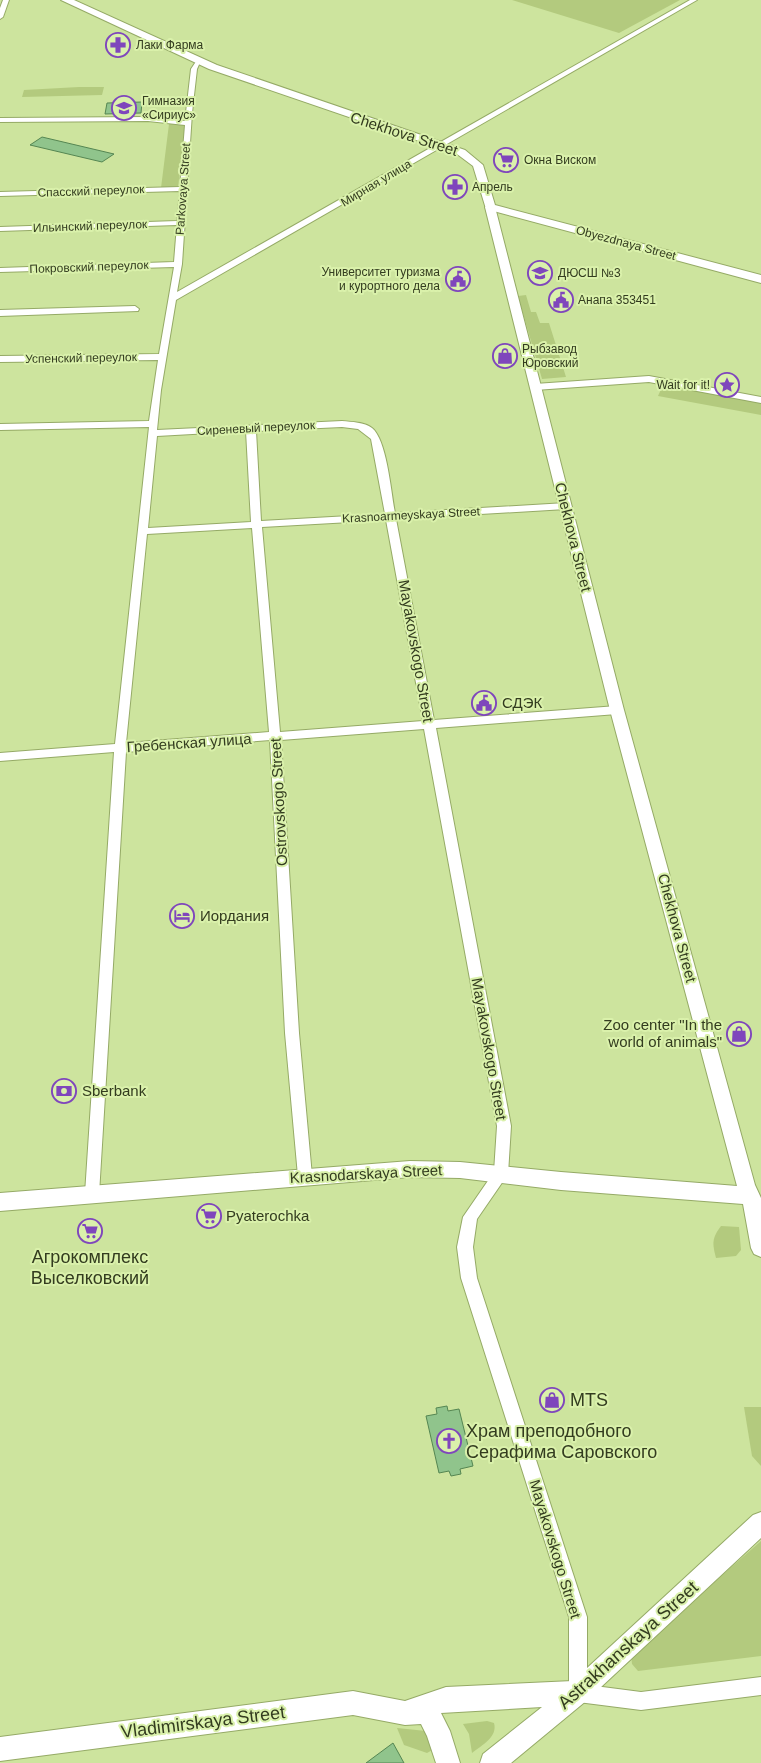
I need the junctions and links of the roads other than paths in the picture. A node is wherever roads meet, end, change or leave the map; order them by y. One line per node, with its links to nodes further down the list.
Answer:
1 (6, 0): 4 (street)
2 (66, 0): 5 (main road)
3 (694, 0): 8 (street, Мирная улица)
4 (0, 17)
5 (199, 62): 7 (street, Parkovaya Street); 9 (main road, Chekhova Street)
6 (0, 120): 7 (street)
7 (188, 123): 12 (street, Parkovaya Street)
8 (461, 132): 9 (street); 10 (street, Мирная улица); 11 (street)
9 (423, 139): 10 (main road, Chekhova Street)
10 (440, 144): 11 (main road, Chekhova Street); 20 (street, Мирная улица)
11 (461, 152): 14 (main road, Chekhova Street)
12 (183, 189): 13 (street, Спасский переулок); 15 (street, Parkovaya Street)
13 (0, 194)
14 (490, 207): 19 (main road, Obyezdnaya Street); 25 (street, Chekhova Street)
15 (180, 223): 16 (street, Ильинский переулок); 17 (street, Parkovaya Street)
16 (0, 228)
17 (178, 264): 18 (street, Покровский переулок); 20 (street, Parkovaya Street)
18 (0, 270)
19 (761, 279)
20 (172, 299): 23 (street, Parkovaya Street)
21 (135, 309): 22 (street)
22 (0, 313)
23 (162, 357): 24 (street, Успенский переулок); 29 (street, Parkovaya Street)
24 (0, 359)
25 (535, 387): 26 (street); 31 (street, Chekhova Street)
26 (761, 400)
27 (360, 425): 30 (street, Сиреневый переулок); 32 (street, Mayakovskogo Street)
28 (0, 427): 29 (street, Сиреневый переулок)
29 (153, 428): 30 (street, Сиреневый переулок); 34 (street, Parkovaya Street)
30 (251, 428): 33 (street, Ostrovskogo Street)
31 (566, 506): 32 (street, Krasnoarmeyskaya Street); 35 (street, Chekhova Street)
32 (391, 516): 33 (street, Krasnoarmeyskaya Street); 36 (street, Mayakovskogo Street)
33 (257, 525): 34 (street, Krasnoarmeyskaya Street); 37 (street, Ostrovskogo Street)
34 (142, 530): 38 (street, Parkovaya Street)
35 (617, 710): 36 (street, Гребенская улица); 43 (street, Chekhova Street)
36 (430, 725): 37 (street, Гребенская улица); 40 (street, Mayakovskogo Street)
37 (276, 736): 38 (street, Гребенская улица); 41 (street, Ostrovskogo Street)
38 (120, 748): 39 (street, Гребенская улица); 42 (street, Parkovaya Street)
39 (0, 757)
40 (502, 1174): 41 (street, Krasnodarskaya Street); 43 (street, Krasnodarskaya Street); 48 (street, Mayakovskogo Street)
41 (305, 1176): 42 (street, Krasnodarskaya Street)
42 (92, 1194): 44 (street, Krasnodarskaya Street)
43 (756, 1196): 45 (street, Chekhova Street)
44 (0, 1202)
45 (761, 1248)
46 (761, 1523): 48 (street, Astrakhanskaya Street)
47 (761, 1686): 48 (street)
48 (578, 1694): 49 (street); 52 (street, Astrakhanskaya Street)
49 (405, 1713): 50 (street, Vladimirskaya Street); 51 (street, Vladimirskaya Street)
50 (0, 1749)
51 (448, 1763)
52 (492, 1763)

